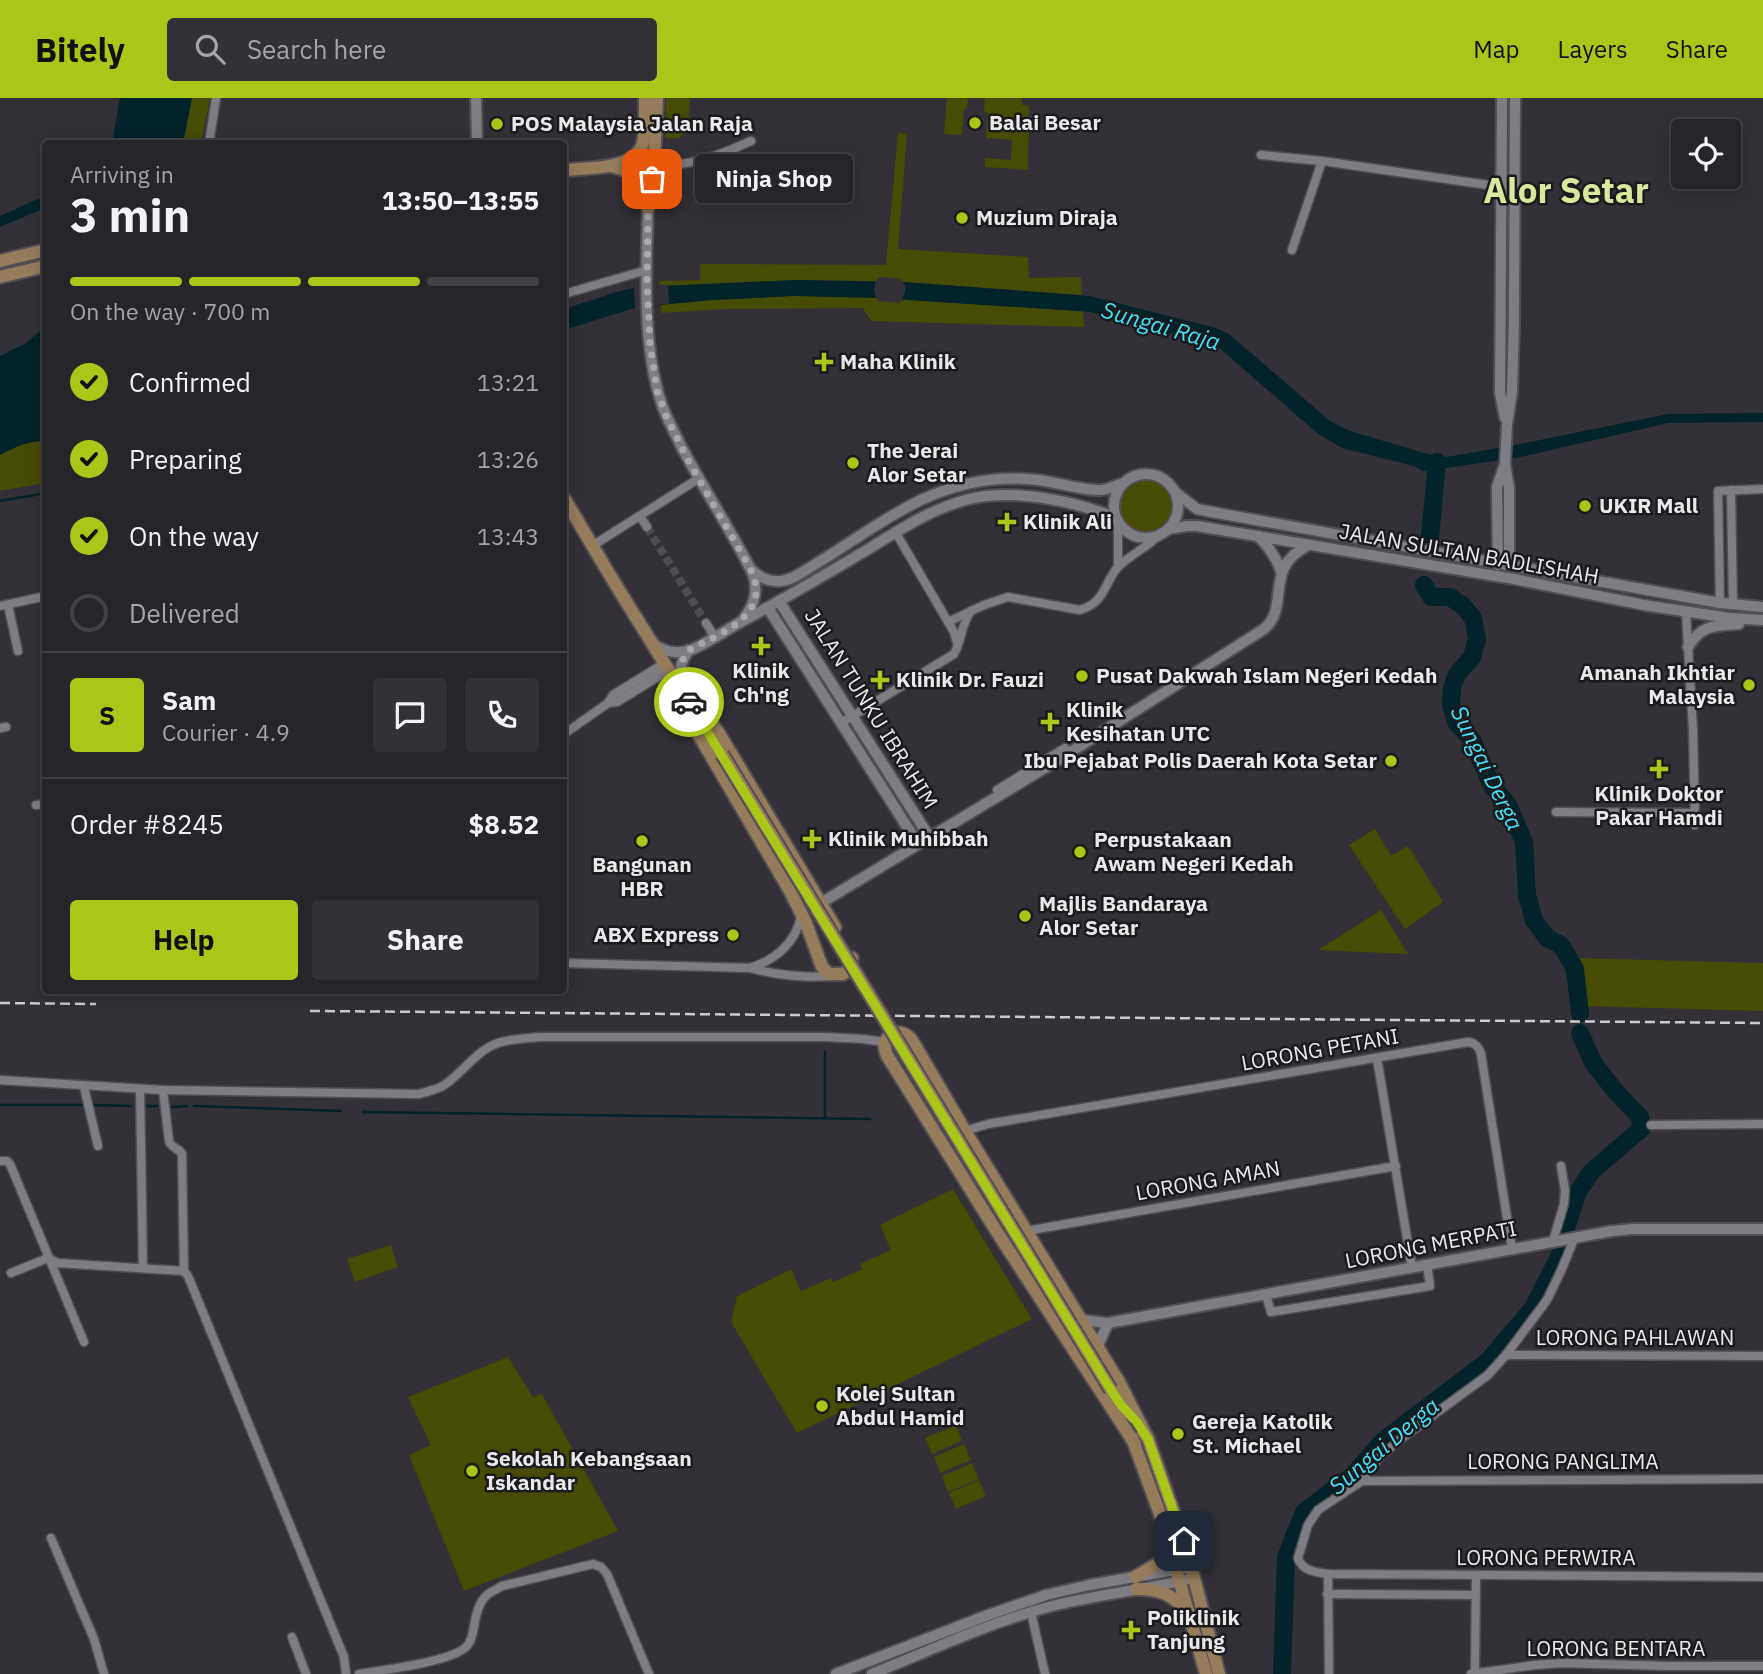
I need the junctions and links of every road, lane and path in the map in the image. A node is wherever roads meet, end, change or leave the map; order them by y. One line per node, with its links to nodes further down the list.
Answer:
1 (216, 98): 7 (street)
2 (476, 98): 8 (main road)
3 (645, 98): 13 (main road)
4 (657, 98): 12 (main road)
5 (1502, 98): 15 (main road)
6 (1515, 98): 16 (main road)
7 (210, 140)
8 (477, 140)
9 (751, 141): 12 (street)
10 (1261, 155): 11 (street)
11 (1322, 161): 15 (street); 19 (street)
12 (654, 164): 17 (main road)
13 (610, 166): 14 (main road); 17 (main road)
14 (567, 170)
15 (1502, 187): 16 (main road); 25 (main road)
16 (1515, 193): 25 (main road)
17 (648, 209): 22 (main road)
18 (42, 250): 20 (main road)
19 (1292, 250)
20 (0, 261)
21 (42, 267): 23 (main road)
22 (647, 270): 24 (street); 26 (main road)
23 (0, 277)
24 (567, 293)
25 (1507, 424): 40 (main road)
26 (698, 479): 32 (street); 41 (main road)
27 (1121, 484): 30 (main road); 33 (main road); 41 (main road)
28 (1763, 489): 29 (street)
29 (1731, 490): 46 (street); 48 (street)
30 (1175, 492): 36 (main road); 40 (main road, JALAN SULTAN BADLISHAH)
31 (567, 503): 39 (main road)
32 (640, 516): 34 (street); 39 (street)
33 (1117, 521): 35 (main road); 36 (main road); 42 (street)
34 (647, 527)
35 (896, 533): 45 (main road); 55 (street)
36 (1163, 533): 37 (main road, JALAN SULTAN BADLISHAH); 42 (street)
37 (1258, 536): 38 (main road, JALAN SULTAN BADLISHAH); 43 (main road)
38 (1309, 545): 43 (main road); 52 (main road, JALAN SULTAN BADLISHAH)
39 (592, 546): 58 (main road)
40 (1504, 566): 46 (main road, JALAN SULTAN BADLISHAH)
41 (750, 568): 54 (main road)
42 (1118, 568): 51 (street)
43 (1281, 571): 73 (main road)
44 (42, 597): 47 (street)
45 (779, 601): 50 (main road); 65 (main road, JALAN TUNKU IBRAHIM)
46 (1720, 603): 48 (main road, JALAN SULTAN BADLISHAH)
47 (4, 605): 62 (street)
48 (1732, 605): 49 (main road, JALAN SULTAN BADLISHAH)
49 (1763, 607)
50 (768, 608): 54 (main road); 66 (main road, JALAN TUNKU IBRAHIM)
51 (971, 611): 55 (street); 61 (street)
52 (1686, 612): 53 (main road, JALAN SULTAN BADLISHAH); 59 (street)
53 (1763, 621): 59 (main road)
54 (740, 622): 57 (main road)
55 (948, 622): 61 (street)
56 (706, 623): 57 (street)
57 (714, 636): 60 (main road)
58 (651, 642): 60 (main road); 63 (main road)
59 (1688, 647): 71 (street)
60 (689, 650): 64 (main road)
61 (957, 650): 65 (street)
62 (18, 651)
63 (668, 668): 64 (main road); 67 (street); 76 (main road)
64 (684, 694): 75 (main road); 111 (main road, bridge)
65 (853, 716): 66 (street); 73 (main road, JALAN TUNKU IBRAHIM)
66 (841, 723): 74 (main road, JALAN TUNKU IBRAHIM)
67 (567, 732)
68 (1065, 748): 69 (street)
69 (997, 790)
70 (1556, 812): 71 (street)
71 (1695, 813): 72 (street)
72 (1695, 825)
73 (930, 838): 74 (main road)
74 (918, 844): 75 (main road)
75 (821, 903): 79 (main road)
76 (801, 911): 78 (street); 79 (main road)
77 (567, 963): 78 (street)
78 (750, 968): 79 (street)
79 (837, 975)
80 (885, 1042): 85 (street); 88 (main road); 113 (main road)
81 (1377, 1058): 88 (street, LORONG PETANI); 91 (street); 97 (street, LORONG PETANI)
82 (0, 1080): 83 (street)
83 (84, 1087): 84 (street); 89 (street)
84 (140, 1089): 85 (street); 100 (street)
85 (163, 1090): 102 (street)
86 (1763, 1124): 87 (street)
87 (1651, 1125)
88 (965, 1131): 94 (main road)
89 (98, 1146)
90 (0, 1161): 98 (street)
91 (1396, 1166): 94 (street, LORONG AMAN); 101 (street)
92 (1561, 1166): 96 (street)
93 (1763, 1229): 95 (main road, LORONG MERPATI)
94 (1026, 1231): 105 (main road)
95 (1575, 1237): 96 (main road, LORONG MERPATI); 109 (street)
96 (1553, 1241): 97 (main road, LORONG MERPATI)
97 (1512, 1249): 99 (main road, LORONG MERPATI)
98 (48, 1258): 100 (street); 103 (street); 107 (street)
99 (1427, 1265): 101 (main road, LORONG MERPATI); 104 (street)
100 (143, 1268): 102 (street)
101 (1412, 1268): 104 (main road, LORONG MERPATI)
102 (184, 1272): 133 (street)
103 (11, 1273)
104 (1266, 1295): 106 (main road, LORONG MERPATI)
105 (1081, 1320): 106 (main road, LORONG MERPATI); 108 (main road)
106 (1108, 1323): 108 (main road)
107 (84, 1342)
108 (1097, 1348): 112 (main road)
109 (1506, 1355): 110 (street, LORONG PAHLAWAN); 115 (street)
110 (1763, 1356)
111 (1121, 1405): 112 (main road); 113 (main road)
112 (1148, 1439): 118 (main road)
113 (1135, 1444): 117 (main road)
114 (1763, 1479): 115 (street, LORONG PANGLIMA)
115 (1362, 1481): 119 (street)
116 (51, 1538): 131 (street)
117 (1169, 1545): 121 (main road); 123 (main road)
118 (1192, 1572): 121 (main road); 140 (main road)
119 (1328, 1574): 120 (street, LORONG PERWIRA); 124 (street)
120 (1476, 1575): 122 (street, LORONG PERWIRA); 125 (street)
121 (1178, 1576): 123 (main road); 126 (main road)
122 (1763, 1577)
123 (1136, 1583): 126 (main road); 127 (main road); 136 (main road)
124 (1328, 1594): 125 (street); 141 (street)
125 (1476, 1595): 142 (street)
126 (1188, 1611): 139 (main road)
127 (1031, 1612): 130 (main road); 138 (street)
128 (292, 1637): 132 (street)
129 (1763, 1666): 142 (street, LORONG BENTARA)
130 (890, 1671): 137 (main road)
131 (104, 1674)
132 (306, 1674)
133 (346, 1674)
134 (359, 1674): 135 (street)
135 (649, 1674)
136 (836, 1674)
137 (872, 1674)
138 (1045, 1674)
139 (1206, 1674)
140 (1219, 1674)
141 (1329, 1674)
142 (1473, 1674)

